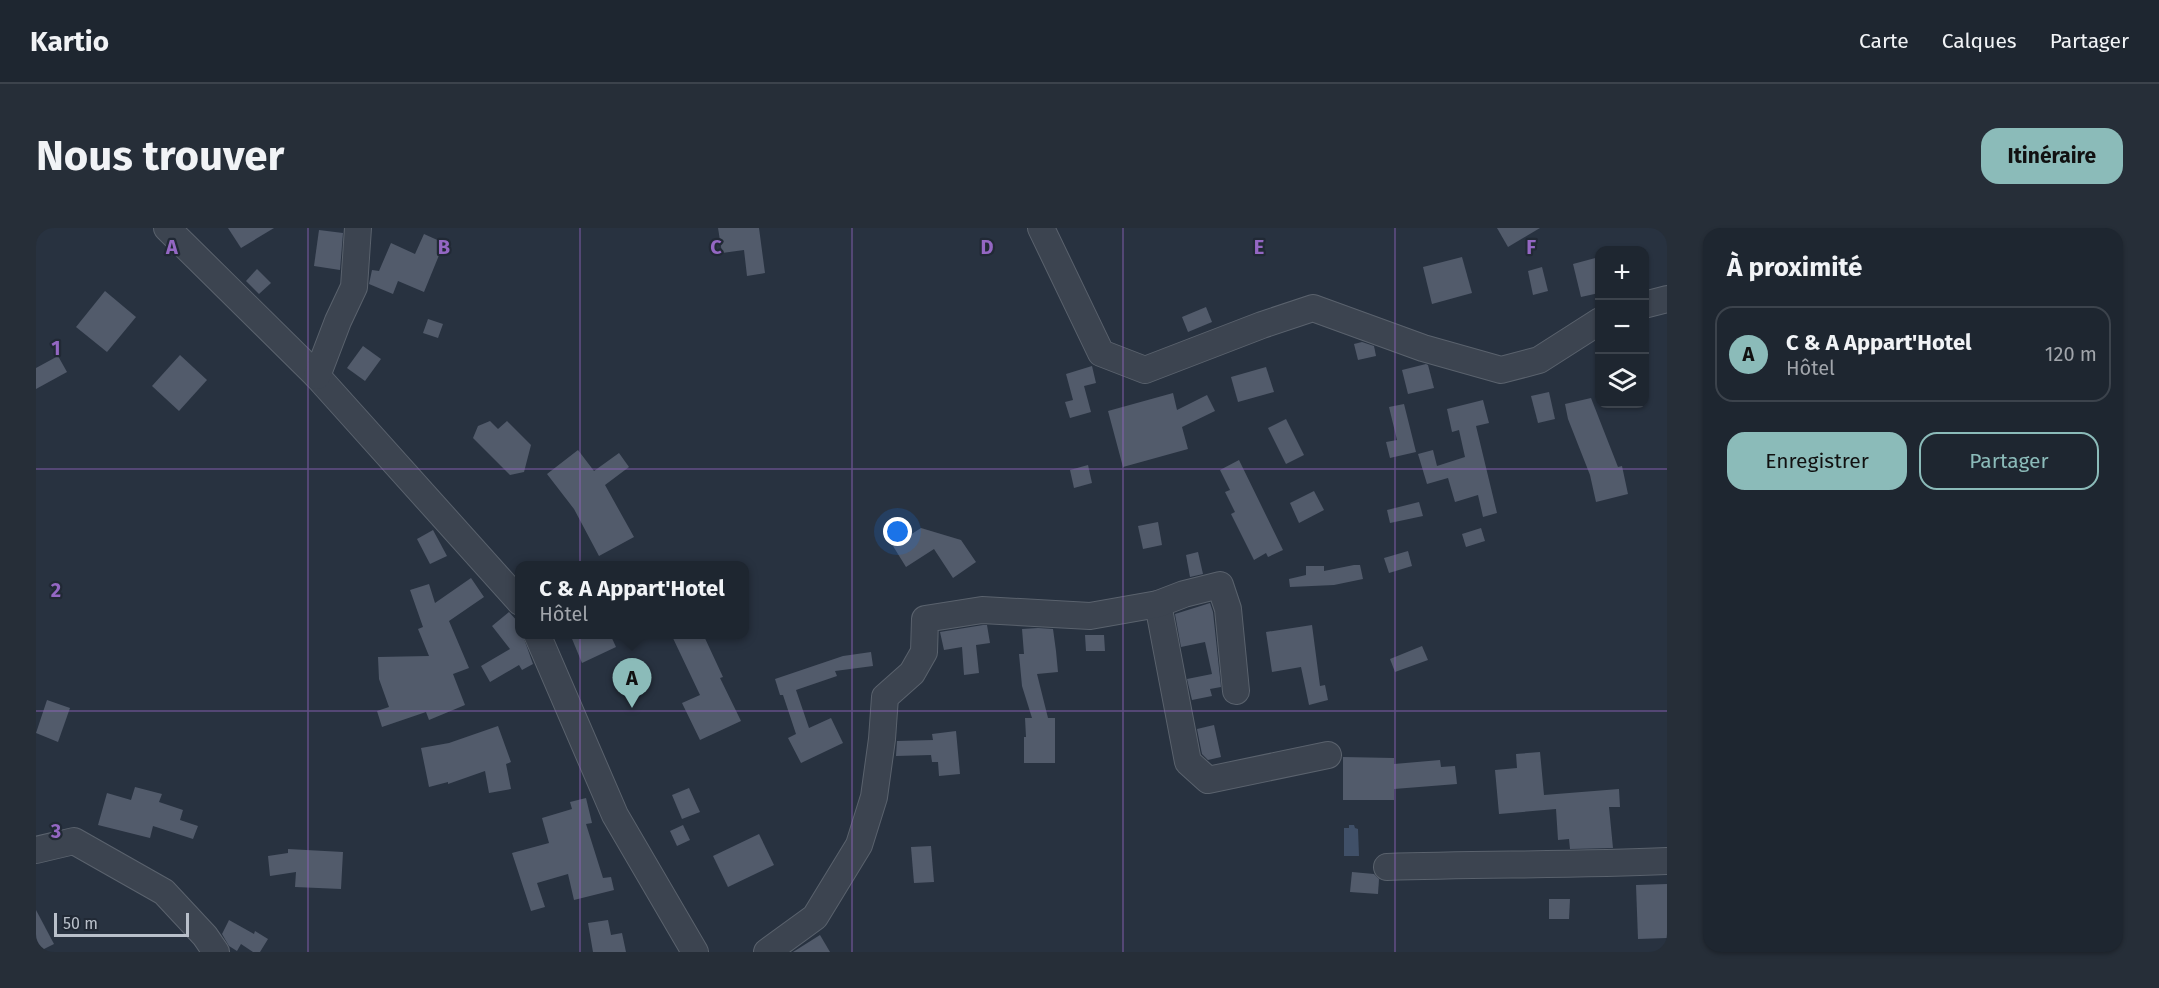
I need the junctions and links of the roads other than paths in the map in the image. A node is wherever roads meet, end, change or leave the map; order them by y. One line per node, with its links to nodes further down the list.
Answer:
1 (167, 228): 7 (street)
2 (358, 228): 7 (street)
3 (1041, 228): 6 (street)
4 (1667, 299): 5 (street)
5 (1649, 304)
6 (1595, 324)
7 (317, 376): 8 (street)
8 (515, 598)
9 (1158, 604): 11 (street); 12 (street); 18 (street)
10 (539, 639): 17 (street)
11 (1236, 691)
12 (1328, 755)
13 (36, 850): 16 (street)
14 (1667, 861): 15 (street)
15 (1387, 867)
16 (216, 952)
17 (695, 952)
18 (767, 952)

